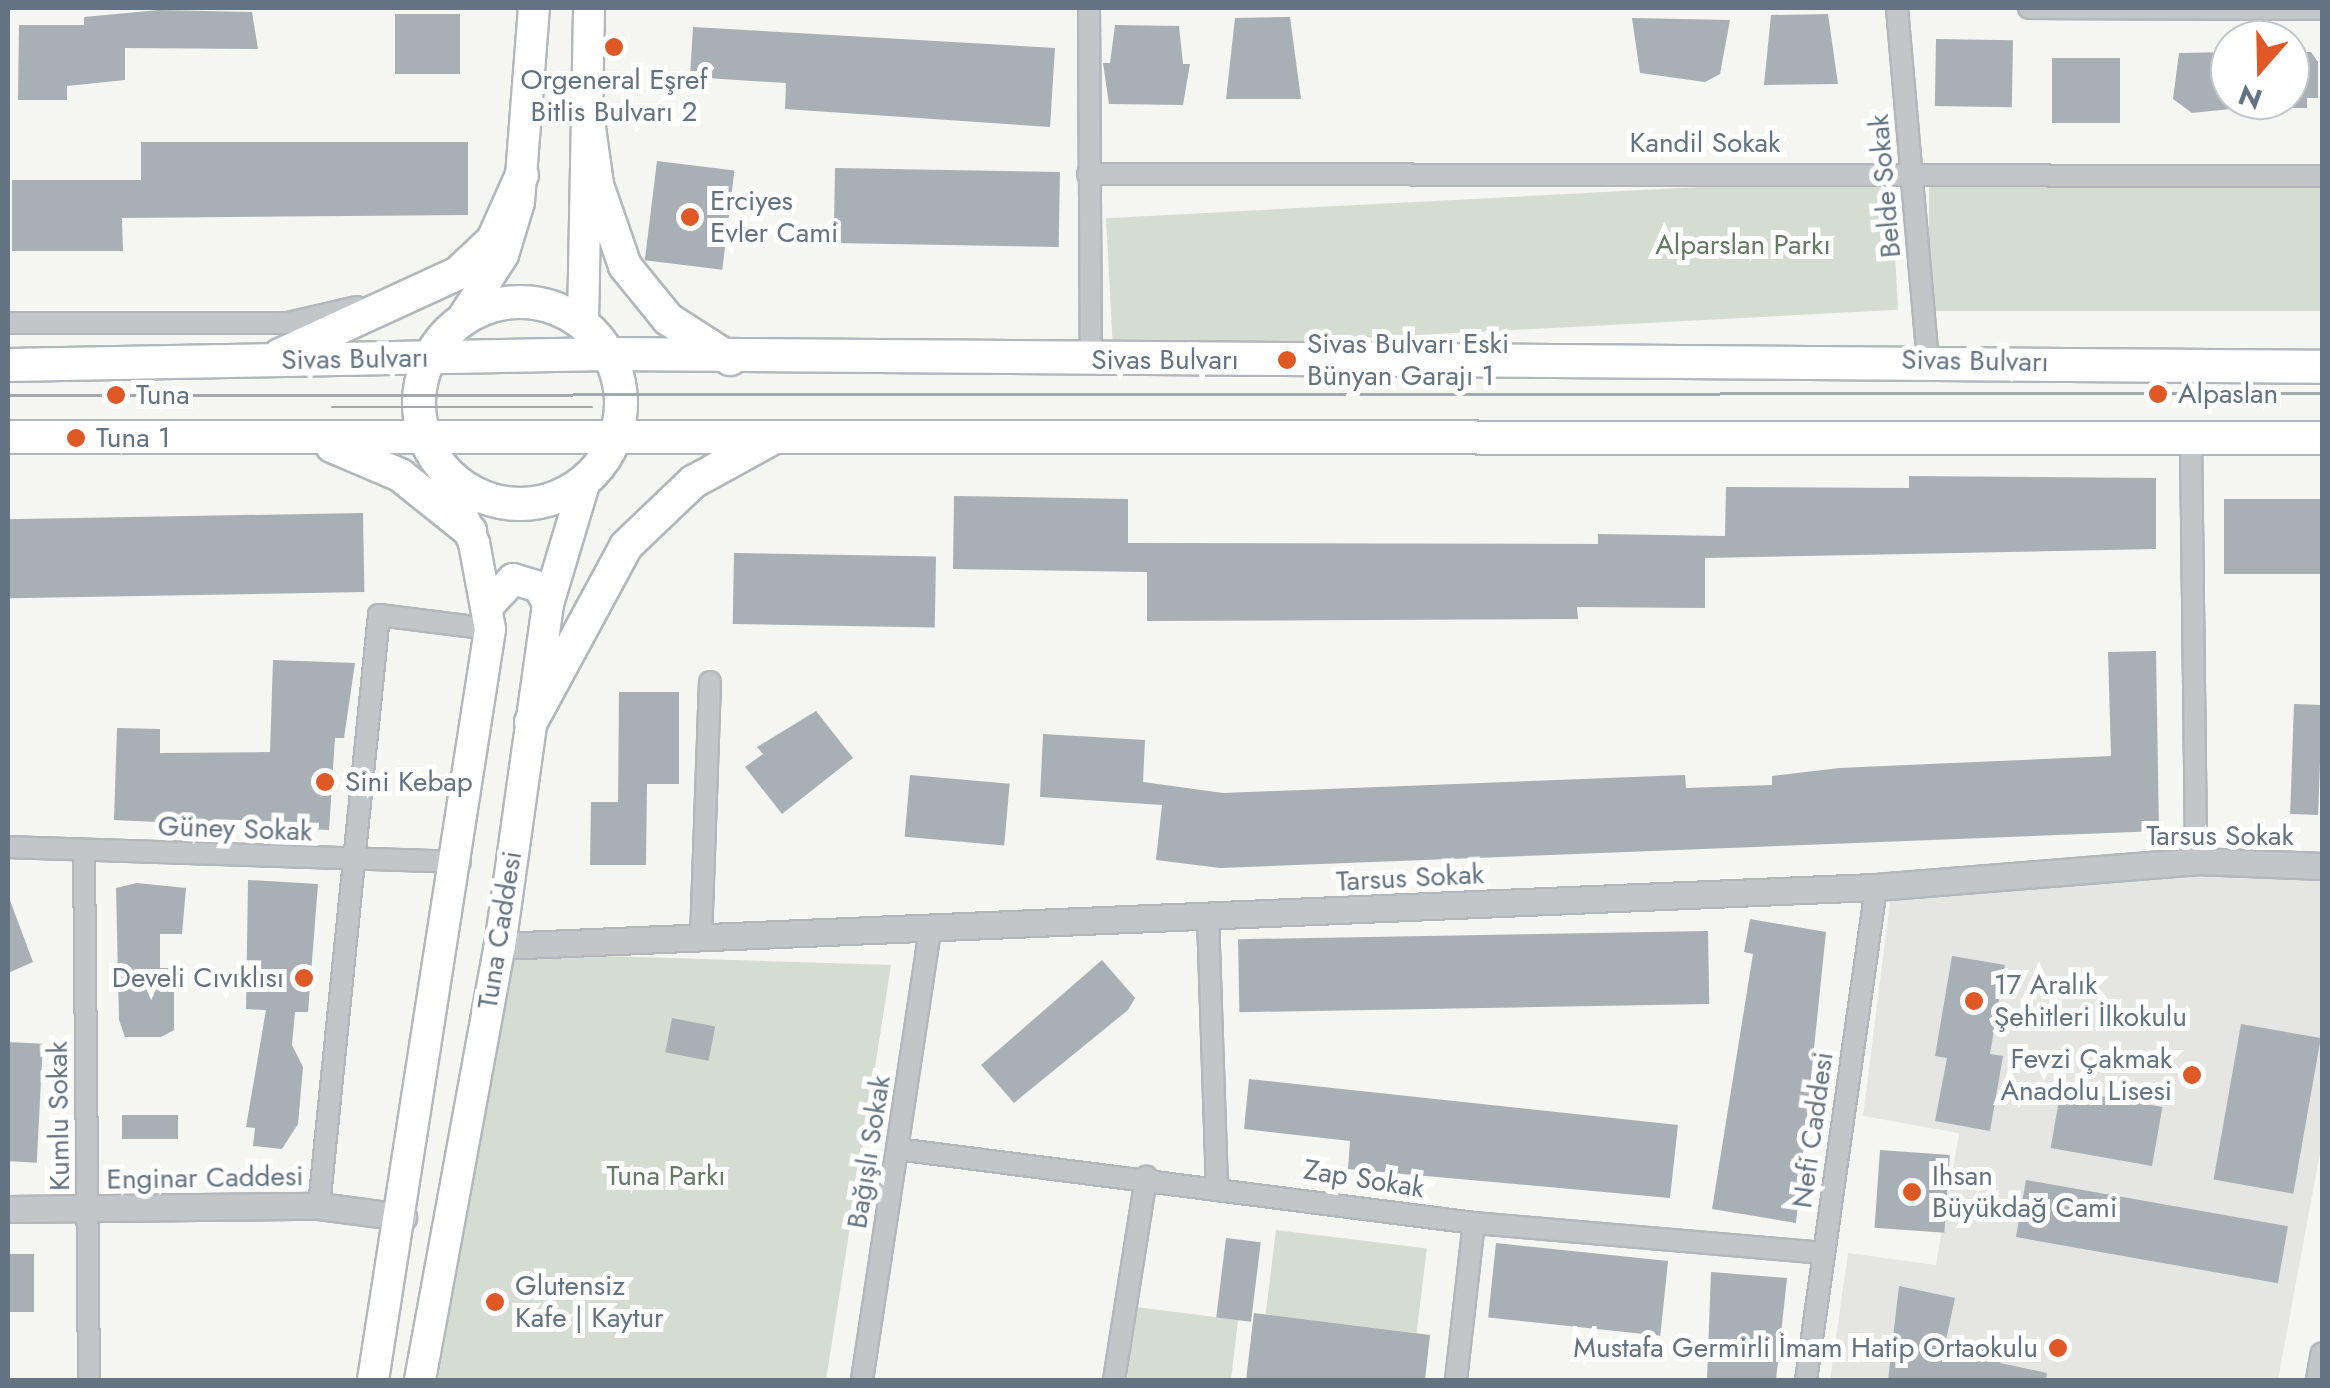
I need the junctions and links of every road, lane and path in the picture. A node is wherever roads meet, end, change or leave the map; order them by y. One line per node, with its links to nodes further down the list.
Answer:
1 (534, 8): 10 (main road)
2 (589, 8): 7 (main road)
3 (1089, 8): 9 (street)
4 (1897, 8): 8 (street, Belde Sokak)
5 (2028, 8): 6 (street)
6 (2322, 9)
7 (584, 92): 15 (main road); 21 (highway)
8 (1911, 170): 9 (street, Kandil Sokak); 11 (street, Kandil Sokak); 20 (street, Belde Sokak)
9 (1088, 174): 19 (street)
10 (522, 175): 12 (highway); 13 (main road)
11 (2322, 176)
12 (418, 293): 14 (street); 18 (highway)
13 (462, 320): 15 (highway); 17 (highway)
14 (8, 323)
15 (583, 324): 16 (highway)
16 (610, 354): 17 (highway, Sivas Bulvarı); 21 (highway, Sivas Bulvarı); 27 (highway)
17 (428, 358): 18 (highway, Sivas Bulvarı); 30 (highway)
18 (266, 360): 22 (highway, Sivas Bulvarı)
19 (1091, 360): 20 (highway, Sivas Bulvarı); 21 (highway, Sivas Bulvarı)
20 (1928, 360): 23 (highway, Sivas Bulvarı)
21 (734, 361)
22 (8, 365)
23 (2322, 367)
24 (781, 436): 27 (highway); 28 (highway); 37 (highway)
25 (8, 438): 26 (highway)
26 (299, 438): 30 (highway); 33 (highway)
27 (616, 438): 30 (highway); 32 (highway)
28 (2191, 438): 29 (highway); 41 (street)
29 (2322, 438)
30 (425, 439): 31 (highway)
31 (443, 469): 32 (highway); 33 (main road, Tuna Caddesi)
32 (585, 481): 34 (main road, Tuna Caddesi)
33 (470, 530): 35 (main road, Tuna Caddesi)
34 (548, 604): 35 (main road); 37 (main road, Tuna Caddesi)
35 (488, 618): 40 (street); 42 (main road, Tuna Caddesi)
36 (710, 682): 47 (street)
37 (531, 722): 48 (main road, Tuna Caddesi)
38 (8, 848): 39 (street, Güney Sokak)
39 (84, 850): 40 (street, Güney Sokak); 54 (street, Kumlu Sokak)
40 (354, 861): 42 (street, Güney Sokak); 52 (street)
41 (2196, 861): 43 (street, Tarsus Sokak); 44 (street, Tarsus Sokak)
42 (460, 862): 55 (main road, Tuna Caddesi)
43 (2322, 866)
44 (1876, 887): 45 (street, Tarsus Sokak); 57 (street, Nefi Caddesi)
45 (1208, 917): 46 (street, Tarsus Sokak); 51 (street)
46 (930, 931): 47 (street, Tarsus Sokak); 49 (street, Bağışlı Sokak)
47 (700, 939): 48 (street, Tarsus Sokak)
48 (500, 946): 61 (main road, Tuna Caddesi)
49 (897, 1149): 50 (street, Zap Sokak); 62 (street, Bağışlı Sokak)
50 (1146, 1177): 51 (street, Zap Sokak); 63 (street)
51 (1217, 1185): 56 (street, Zap Sokak)
52 (319, 1206): 54 (street, Enginar Caddesi); 55 (street, Enginar Caddesi)
53 (8, 1210): 54 (street, Enginar Caddesi)
54 (87, 1210): 59 (street, Kumlu Sokak)
55 (403, 1217): 60 (main road, Tuna Caddesi)
56 (1474, 1223): 57 (street, Zap Sokak); 64 (street)
57 (1824, 1254): 65 (street, Nefi Caddesi)
58 (2322, 1354): 66 (street)
59 (88, 1380)
60 (374, 1380)
61 (420, 1380)
62 (862, 1380)
63 (1114, 1380)
64 (1456, 1380)
65 (1806, 1380)
66 (2317, 1380)

